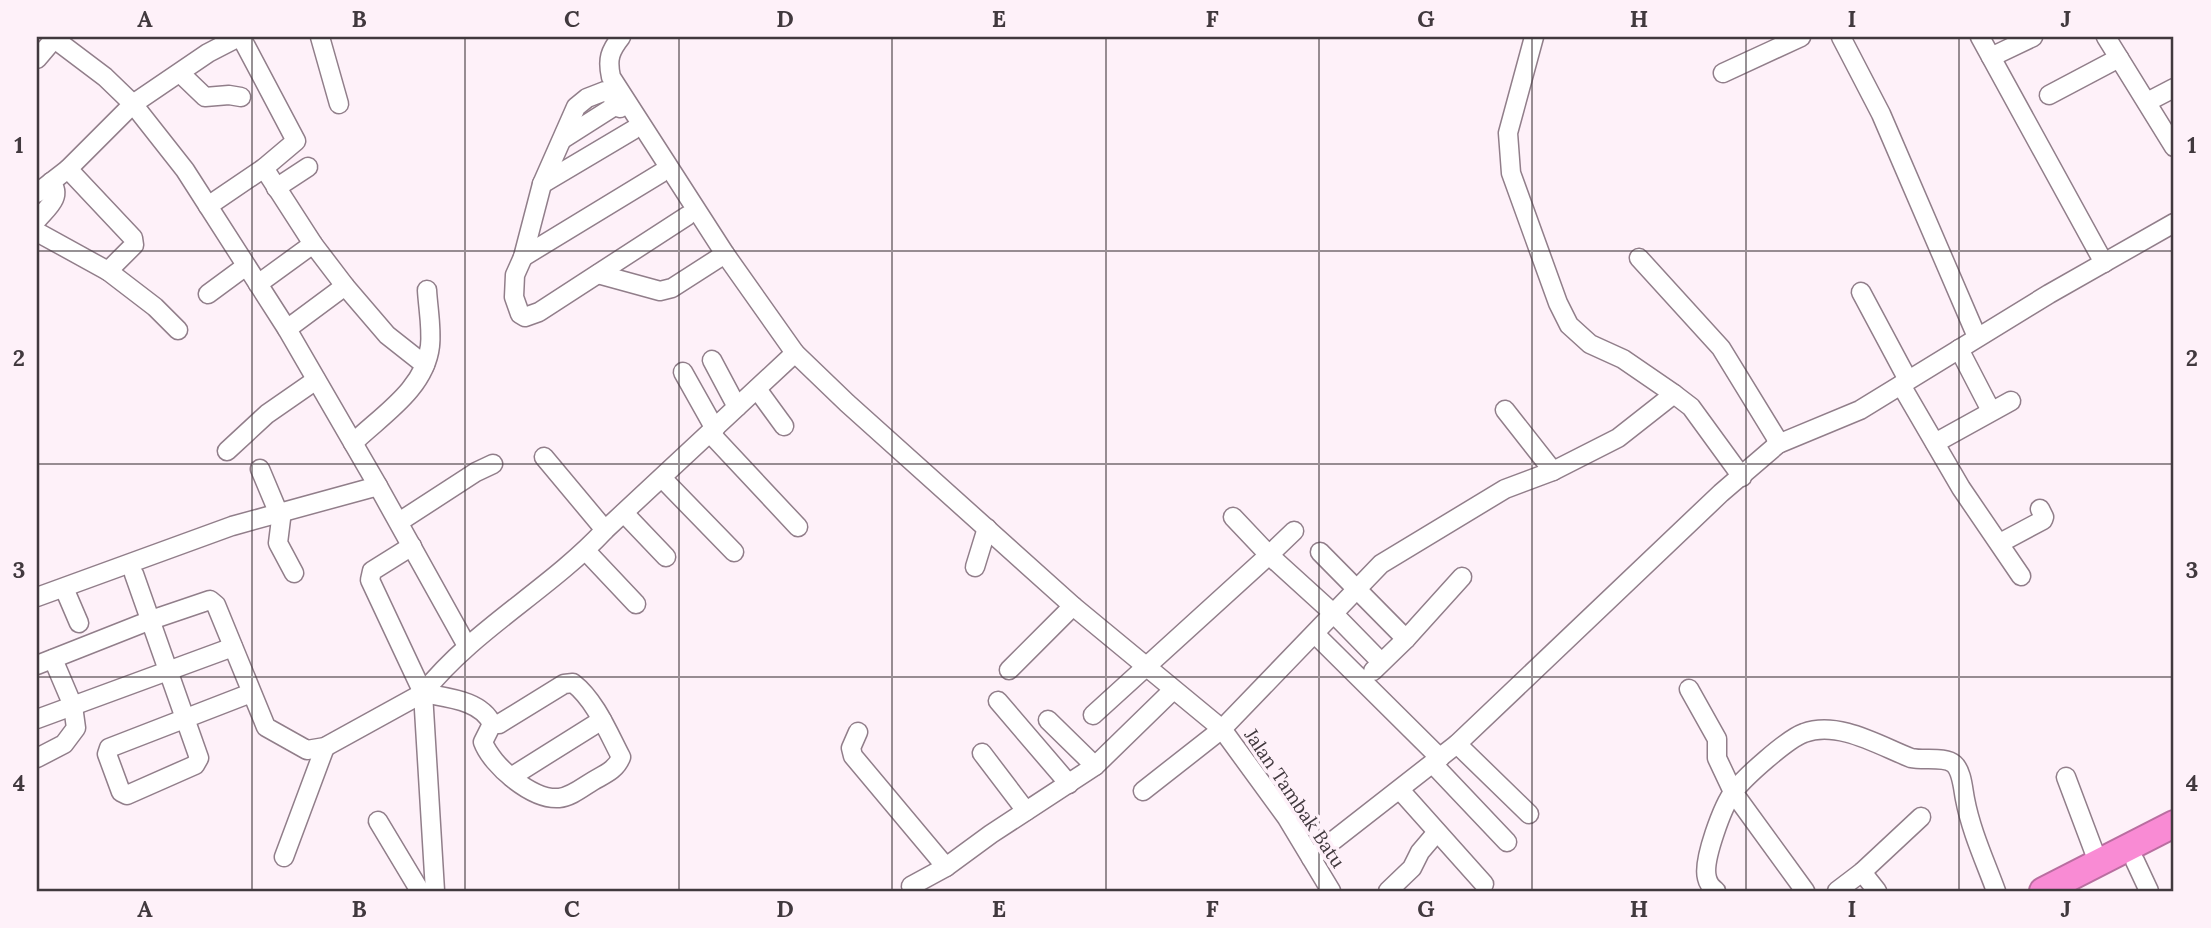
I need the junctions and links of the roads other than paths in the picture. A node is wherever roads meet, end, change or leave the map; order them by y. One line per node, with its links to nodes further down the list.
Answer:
1 (240, 37): 11 (street); 26 (street)
2 (320, 37): 22 (street)
3 (621, 37): 40 (street)
4 (1534, 37): 62 (street)
5 (1801, 37): 16 (street)
6 (1841, 37): 53 (street)
7 (1980, 37): 12 (street)
8 (2033, 37): 12 (street)
9 (53, 38): 14 (street); 21 (street)
10 (2110, 38): 13 (street)
11 (206, 44): 15 (street)
12 (1991, 57): 42 (street)
13 (2119, 58): 18 (street); 20 (street)
14 (37, 59)
15 (180, 73): 19 (street); 21 (street)
16 (1723, 73)
17 (2174, 88): 20 (street)
18 (2049, 95)
19 (241, 97)
20 (2147, 102): 24 (street)
21 (133, 104): 27 (street); 33 (street)
22 (339, 104)
23 (632, 130): 28 (street); 30 (street); 30 (street)
24 (2174, 148)
25 (308, 167): 31 (street)
26 (264, 168): 31 (street); 33 (street)
27 (68, 169): 29 (street); 44 (street)
28 (661, 173): 34 (street); 39 (street)
29 (51, 181): 32 (street); 35 (street)
30 (542, 184): 39 (street)
31 (276, 188): 38 (street)
32 (37, 193)
33 (208, 206): 43 (street)
34 (687, 216): 40 (street); 45 (street)
35 (37, 219)
36 (2174, 223): 42 (street)
37 (37, 232): 44 (street)
38 (313, 244): 46 (street); 47 (street)
39 (523, 257): 45 (street)
40 (720, 257): 45 (street); 55 (street, Jalan Tambak Batu)
41 (1639, 258): 71 (street)
42 (2104, 263): 53 (street)
43 (246, 266): 46 (street); 50 (street)
44 (108, 271): 52 (street)
45 (598, 274)
46 (258, 284): 51 (street)
47 (345, 286): 51 (street); 57 (street)
48 (427, 290): 57 (street)
49 (1861, 292): 60 (street)
50 (208, 294)
51 (287, 329): 59 (street)
52 (178, 330)
53 (1977, 337): 54 (street)
54 (1959, 349): 60 (street); 64 (street)
55 (795, 353): 61 (street); 86 (street, Jalan Tambak Batu)
56 (712, 360): 65 (street)
57 (425, 365): 69 (street)
58 (682, 372): 68 (street)
59 (316, 380): 69 (street); 72 (street)
60 (1904, 383): 70 (street); 71 (street)
61 (757, 389): 65 (street); 67 (street)
62 (1674, 394): 76 (street); 77 (street)
63 (2011, 401): 70 (street)
64 (1988, 405)
65 (737, 407): 68 (street)
66 (1505, 410): 76 (street)
67 (784, 426)
68 (713, 431): 78 (street); 85 (street)
69 (353, 443): 79 (street)
70 (1935, 443): 89 (street)
71 (1778, 444): 77 (street)
72 (227, 451)
73 (544, 457): 87 (street)
74 (493, 464): 84 (street)
75 (260, 469): 81 (street)
76 (1553, 471): 104 (street)
77 (1743, 476): 135 (street)
78 (662, 478): 82 (street); 92 (street)
79 (378, 486): 81 (street); 84 (street)
80 (2040, 509): 89 (street)
81 (279, 513): 98 (street); 103 (street)
82 (624, 513): 87 (street); 96 (street)
83 (1233, 517): 94 (street)
84 (398, 522): 90 (street)
85 (797, 527)
86 (988, 527): 97 (street); 107 (street, Jalan Tambak Batu)
87 (605, 530): 91 (street)
88 (1294, 531): 94 (street)
89 (2000, 543): 100 (street)
90 (412, 546): 113 (street); 124 (street)
91 (586, 551): 106 (street); 113 (street)
92 (733, 552)
93 (1320, 552): 104 (street)
94 (1269, 555): 108 (street); 117 (street)
95 (180, 557): 99 (street)
96 (666, 557)
97 (975, 567)
98 (293, 573)
99 (134, 574): 102 (street); 109 (street)
100 (2021, 576)
101 (1462, 577): 112 (street)
102 (111, 583)
103 (64, 588): 105 (street); 110 (street)
104 (1357, 591): 108 (street); 112 (street)
105 (37, 597)
106 (636, 604)
107 (1073, 606): 117 (street, Jalan Tambak Batu); 119 (street)
108 (1334, 614): 111 (street); 116 (street)
109 (151, 620): 114 (street); 115 (street); 118 (street)
110 (79, 623)
111 (1315, 634): 120 (street); 133 (street)
112 (1406, 639): 116 (street)
113 (467, 646): 124 (street)
114 (233, 647): 118 (street); 123 (street)
115 (45, 662): 126 (street)
116 (1381, 663): 120 (street)
117 (1148, 666): 122 (street, Jalan Tambak Batu); 127 (street)
118 (168, 669): 126 (street); 129 (street)
119 (1009, 670)
120 (1362, 681): 139 (street)
121 (1689, 689): 146 (street)
122 (1173, 690): 133 (street, Jalan Tambak Batu); 140 (street)
123 (251, 693): 129 (street); 136 (street)
124 (423, 693): 132 (street); 136 (street); 164 (street)
125 (998, 701): 143 (street)
126 (73, 706): 128 (street); 138 (street)
127 (1093, 715)
128 (37, 719)
129 (187, 719): 129 (street)
130 (601, 720): 132 (street); 141 (street); 141 (street)
131 (1048, 720): 140 (street)
132 (492, 724): 141 (street)
133 (1222, 729): 145 (street); 156 (street, Jalan Tambak Batu)
134 (858, 732): 159 (street)
135 (1457, 744): 139 (street); 148 (street)
136 (325, 747): 155 (street)
137 (982, 753): 147 (street)
138 (37, 758)
139 (1437, 761): 144 (street); 154 (street)
140 (1094, 766): 143 (street)
141 (511, 777)
142 (2066, 777): 158 (street)
143 (1069, 784): 147 (street)
144 (1400, 790): 152 (street); 156 (street)
145 (1143, 791)
146 (1733, 792): 167 (street); 168 (street); 171 (street)
147 (1026, 811): 159 (street)
148 (1529, 814)
149 (1921, 817): 160 (street)
150 (377, 821): 163 (street)
151 (2174, 824): 158 (highway)
152 (1437, 832): 161 (street); 166 (street)
153 (2174, 840): 157 (highway)
154 (1507, 842)
155 (284, 856)
156 (1311, 858): 165 (street, Jalan Tambak Batu)
157 (2135, 861): 173 (highway); 174 (street)
158 (2098, 862): 172 (highway)
159 (946, 867): 162 (street)
160 (1862, 872): 169 (street); 170 (street)
161 (1484, 884)
162 (911, 886)
163 (420, 891)
164 (435, 891)
165 (1331, 891)
166 (1388, 891)
167 (1716, 891)
168 (1805, 891)
169 (1837, 891)
170 (1877, 891)
171 (1996, 891)
172 (2043, 891)
173 (2076, 891)
174 (2149, 891)

